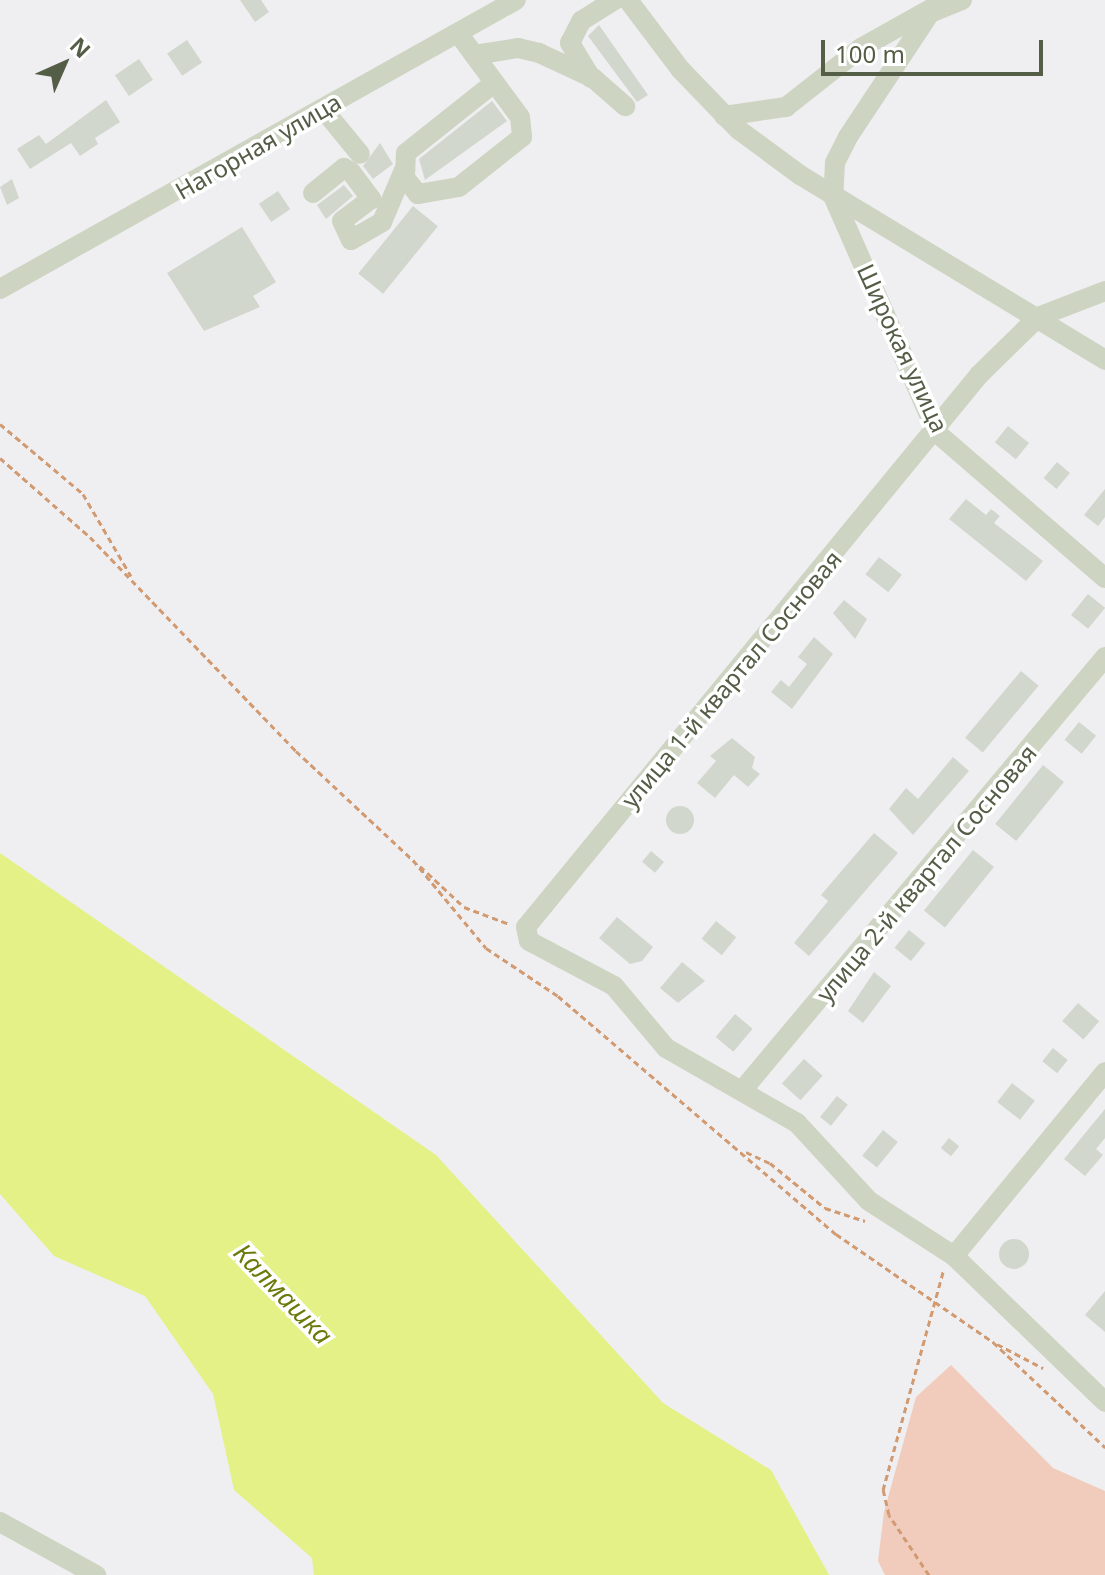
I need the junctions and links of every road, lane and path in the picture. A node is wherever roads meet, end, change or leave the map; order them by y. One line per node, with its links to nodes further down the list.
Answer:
1 (516, 0): 6 (street, Нагорная улица)
2 (615, 0): 8 (street)
3 (628, 0): 12 (street)
4 (962, 0): 5 (street)
5 (935, 7): 12 (street); 17 (street)
6 (458, 33): 7 (street); 11 (street, Нагорная улица)
7 (474, 55): 8 (street); 9 (street)
8 (591, 78): 10 (street)
9 (494, 83): 14 (street); 16 (street)
10 (625, 106)
11 (323, 109): 13 (street); 19 (street, Нагорная улица)
12 (724, 116): 17 (street)
13 (360, 154)
14 (404, 170): 16 (street); 18 (street)
15 (313, 193): 18 (street)
16 (418, 194): 18 (street)
17 (833, 196): 21 (street); 24 (street, Широкая улица)
18 (379, 200)
19 (0, 289)
20 (1105, 291): 21 (street)
21 (1038, 317): 22 (street); 24 (street, улица 1-й квартал Сосновая)
22 (1105, 360)
23 (0, 424): 27 (path)
24 (937, 433): 26 (street, Широкая улица); 30 (street, улица 1-й квартал Сосновая)
25 (0, 458): 27 (path)
26 (1105, 578)
27 (133, 581): 29 (path)
28 (1105, 657): 32 (street, улица 2-й квартал Сосновая)
29 (413, 860): 30 (path); 33 (path)
30 (526, 927): 32 (street)
31 (1105, 1072): 35 (street)
32 (745, 1087): 35 (street)
33 (742, 1150): 34 (path); 36 (path)
34 (873, 1223)
35 (954, 1256): 36 (path); 39 (street)
36 (936, 1308): 37 (path); 43 (path)
37 (993, 1342): 38 (path); 40 (path)
38 (1052, 1373)
39 (1105, 1402)
40 (1105, 1447)
41 (0, 1522): 42 (street)
42 (96, 1575)
43 (929, 1575)

